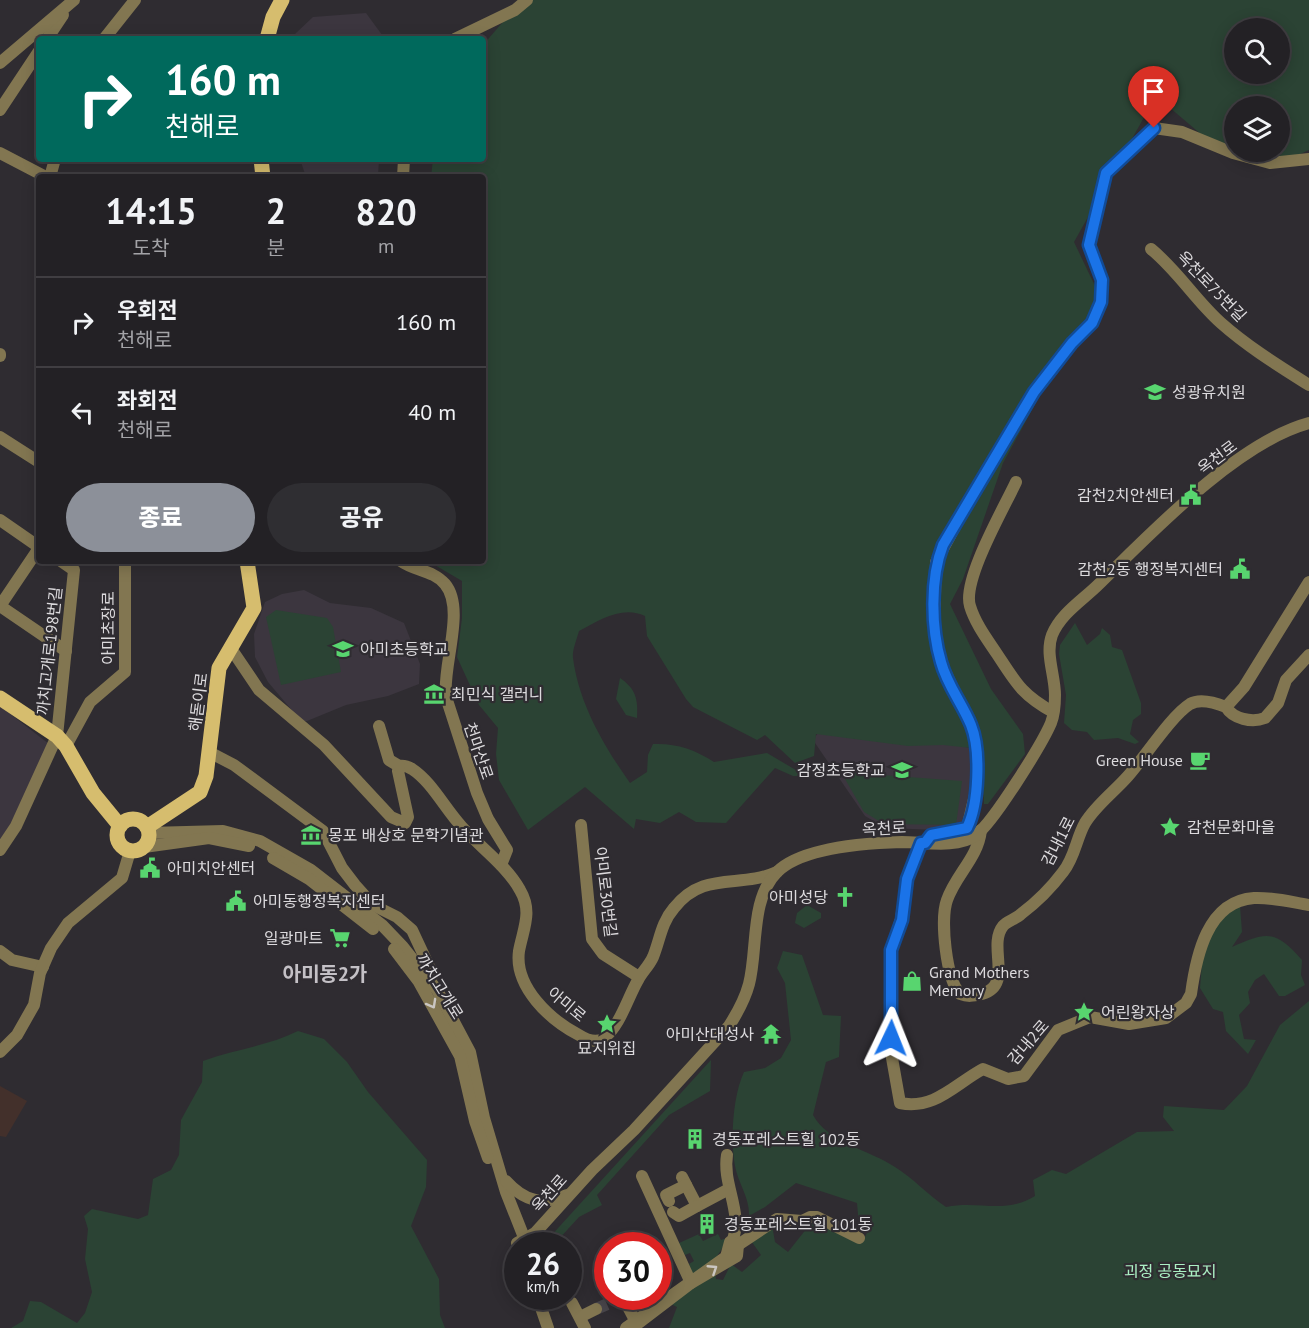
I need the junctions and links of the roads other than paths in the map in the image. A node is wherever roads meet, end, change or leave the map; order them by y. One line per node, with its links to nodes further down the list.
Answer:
1 (135, 0): 6 (street)
2 (282, 0): 7 (main road)
3 (527, 0): 8 (street)
4 (72, 2): 5 (street); 10 (street)
5 (49, 36)
6 (106, 36)
7 (268, 36)
8 (461, 36)
9 (36, 56): 11 (street)
10 (0, 63)
11 (0, 110)
12 (0, 153): 14 (street)
13 (1309, 159): 46 (street)
14 (42, 174)
15 (1151, 249): 16 (street, 옥천로75번길)
16 (1309, 385)
17 (1309, 423): 35 (street, 옥천로)
18 (0, 437): 19 (street)
19 (36, 460)
20 (1016, 482): 35 (street)
21 (0, 520): 22 (street)
22 (36, 545)
23 (36, 552): 29 (street)
24 (65, 564): 31 (street, 까치고개로198번길)
25 (125, 564): 37 (street, 아미초장로)
26 (247, 564): 30 (main road, 해돋이로)
27 (409, 564): 48 (street, 천마산로)
28 (1309, 582): 34 (street)
29 (0, 606): 31 (street)
30 (230, 647): 38 (main road, 해돋이로); 39 (street, 아미로)
31 (66, 651): 37 (street, 까치고개로198번길)
32 (1309, 655): 34 (street, 감내1로)
33 (0, 698): 37 (main road)
34 (1226, 706): 43 (street, 감내1로)
35 (1053, 712): 43 (street, 옥천로)
36 (379, 726): 39 (street, 아미로)
37 (61, 741): 42 (main road); 47 (street)
38 (211, 753): 40 (main road, 해돋이로); 56 (street)
39 (399, 766): 48 (street, 아미로)
40 (164, 817): 44 (street); 45 (main road, 해돋이로)
41 (581, 825): 55 (street, 아미로30번길)
42 (120, 826): 45 (main road); 45 (main road)
43 (981, 830): 46 (street, 옥천로)
44 (176, 831): 45 (street); 56 (street)
45 (142, 839): 54 (street); 65 (street, 까치고개로, one-way to 65)
46 (923, 843): 49 (street, 옥천로); 52 (street, 감내2로)
47 (0, 850)
48 (501, 865): 55 (street, 아미로)
49 (777, 872): 50 (street, 아미로); 51 (street, 옥천로)
50 (744, 880): 51 (street); 55 (street, 아미로)
51 (762, 899): 62 (street, 옥천로)
52 (1309, 905)
53 (0, 951): 54 (street)
54 (43, 967): 57 (street)
55 (639, 977)
56 (437, 990): 59 (street)
57 (0, 1052)
58 (727, 1155): 61 (street)
59 (502, 1176): 62 (street); 66 (street)
60 (644, 1176): 64 (street)
61 (729, 1188): 63 (street); 69 (street)
62 (571, 1193): 67 (street, 옥천로)
63 (697, 1206): 64 (street); 64 (street)
64 (668, 1218): 70 (street)
65 (522, 1232)
66 (522, 1232)
67 (535, 1232)
68 (860, 1238): 69 (street)
69 (735, 1244): 70 (street)
70 (691, 1282): 75 (street)
71 (542, 1310): 76 (street)
72 (548, 1310): 77 (street)
73 (595, 1310): 74 (street)
74 (583, 1323)
75 (635, 1324)
76 (548, 1328)
77 (554, 1328)

